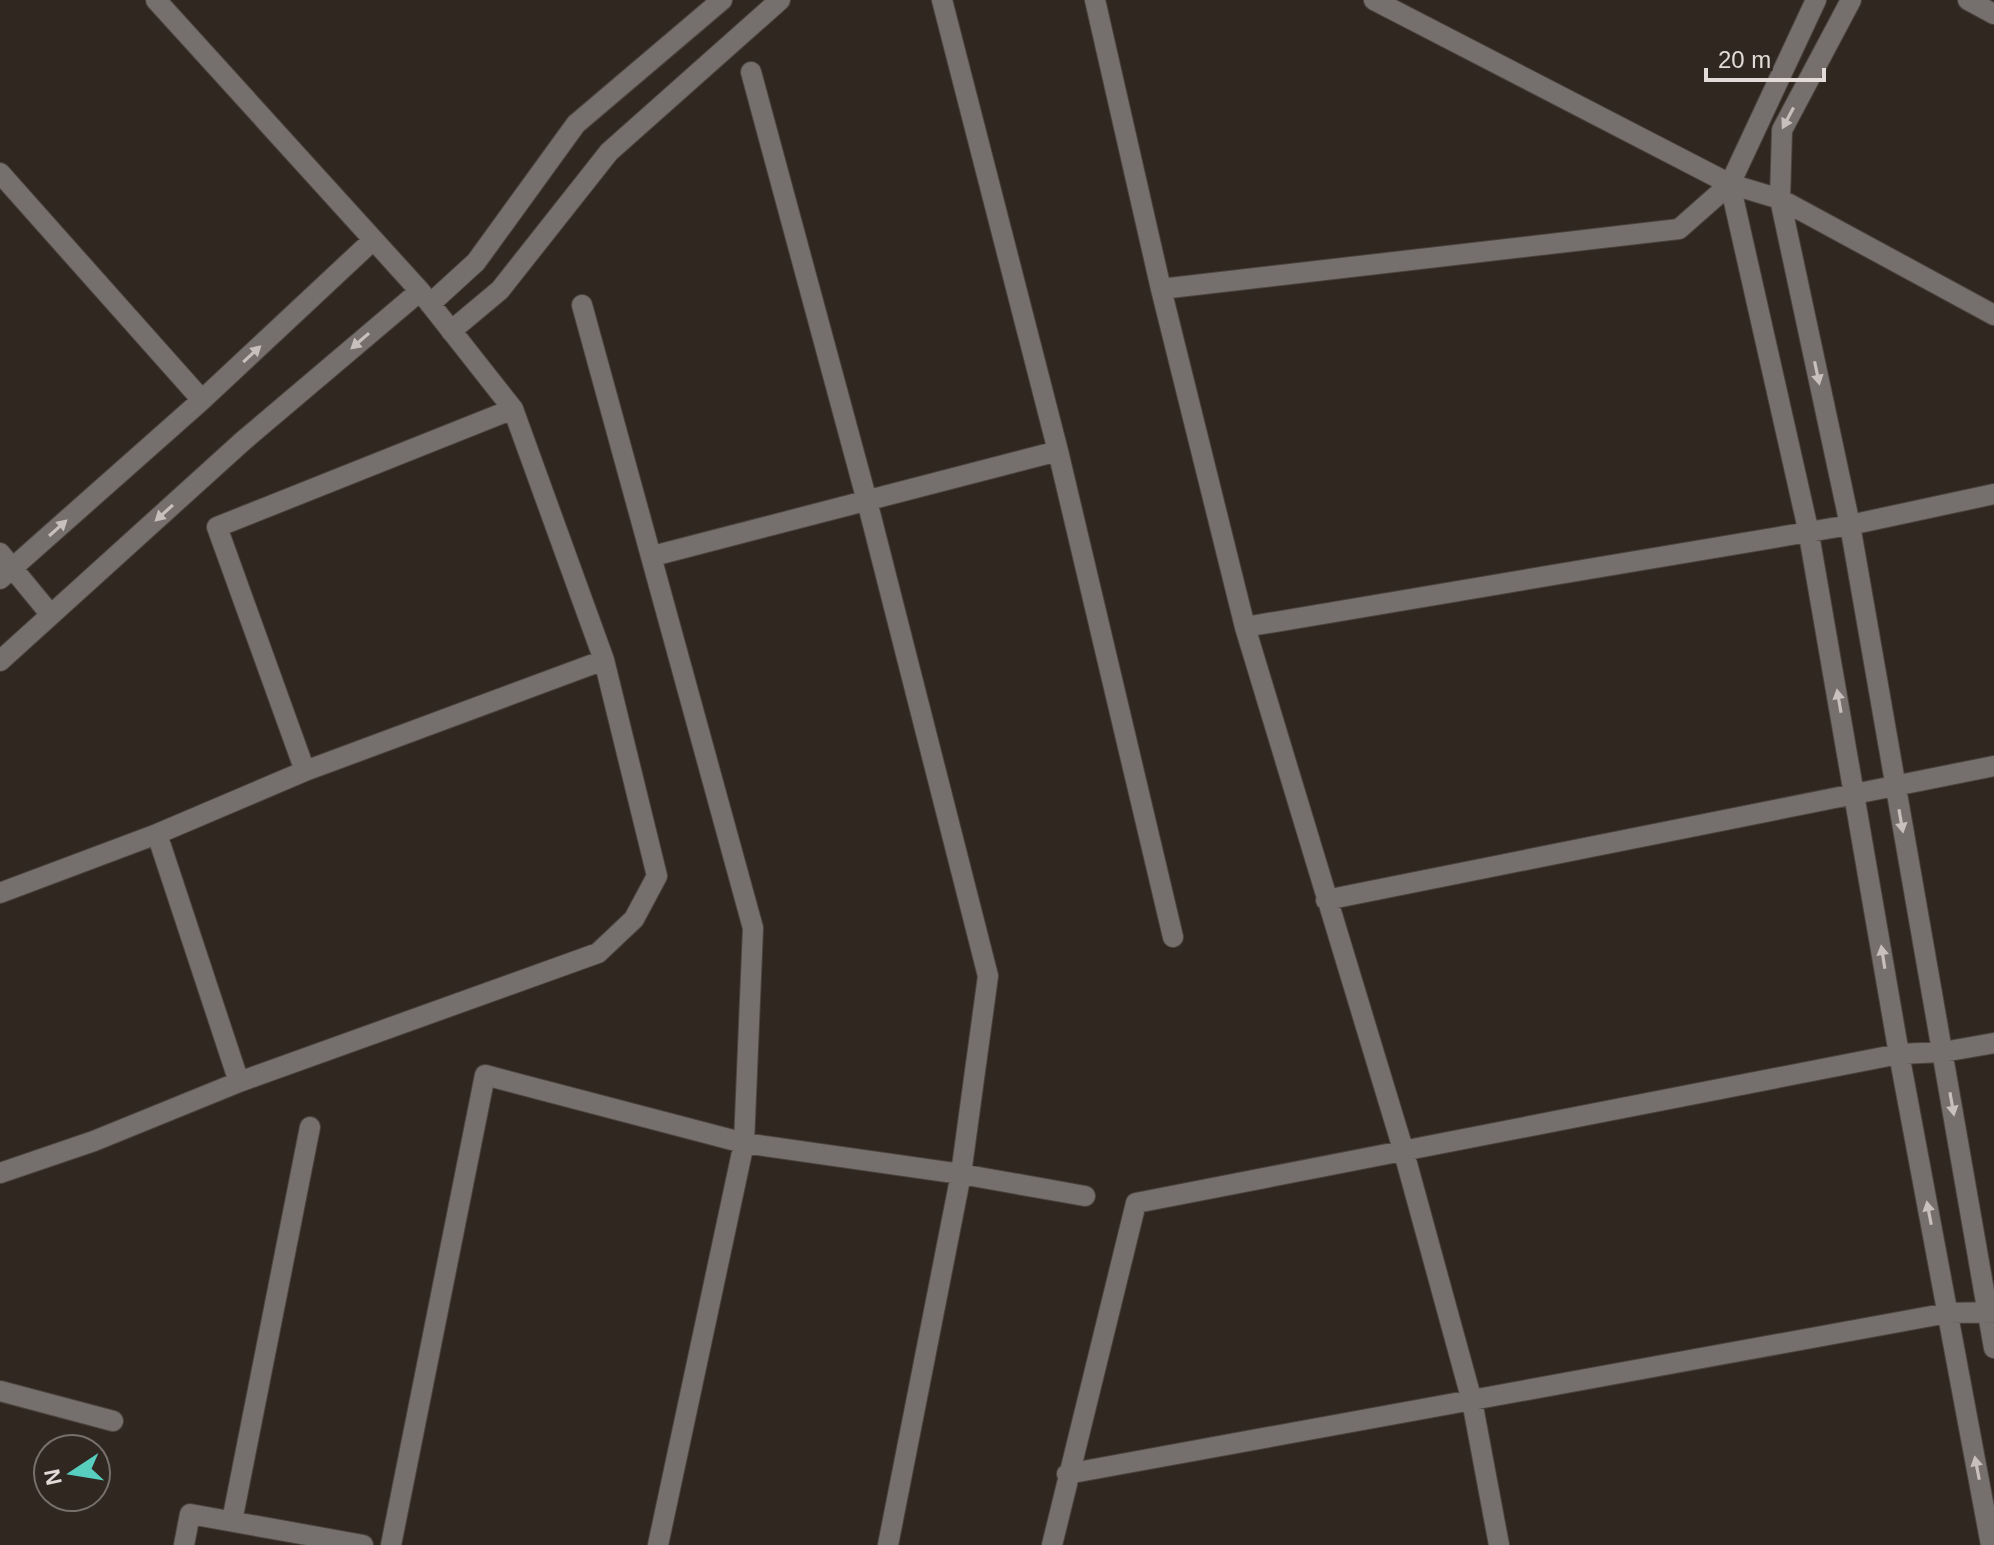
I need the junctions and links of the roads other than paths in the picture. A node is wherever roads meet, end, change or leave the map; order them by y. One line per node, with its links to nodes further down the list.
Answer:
1 (156, 0): 15 (street)
2 (722, 0): 17 (street)
3 (780, 0): 20 (street)
4 (942, 0): 23 (street)
5 (1095, 0): 16 (street)
6 (1374, 0): 13 (street)
7 (1816, 0): 13 (street)
8 (1851, 0): 14 (street, one-way to 14)
9 (1968, 0): 10 (street)
10 (1994, 14)
11 (751, 72): 25 (street)
12 (0, 173): 21 (street)
13 (1730, 184): 14 (street); 16 (street); 27 (street)
14 (1780, 199): 19 (street); 26 (street, one-way to 26)
15 (372, 241): 17 (street); 21 (street, one-way to 15)
16 (1161, 289): 31 (street)
17 (425, 298): 20 (street); 30 (street, one-way to 30)
18 (582, 305): 28 (street)
19 (1994, 315)
20 (451, 331): 22 (street)
21 (202, 400): 29 (street, one-way to 21)
22 (513, 409): 32 (street); 35 (street)
23 (1058, 451): 25 (street); 41 (street)
24 (1994, 494): 26 (street)
25 (867, 501): 28 (street); 50 (street)
26 (1850, 525): 27 (street); 36 (street)
27 (1808, 529): 31 (street); 37 (street, one-way to 27)
28 (653, 556): 47 (street)
29 (4, 567): 30 (street)
30 (51, 615): 33 (street)
31 (1245, 627): 40 (street)
32 (604, 660): 35 (street); 45 (street)
33 (0, 661)
34 (1994, 766): 36 (street)
35 (305, 771): 38 (street)
36 (1895, 786): 37 (street); 43 (street, one-way to 43)
37 (1856, 793): 40 (street); 44 (street, one-way to 37)
38 (157, 834): 39 (street); 45 (street)
39 (0, 893)
40 (1326, 900): 48 (street)
41 (1173, 937)
42 (1994, 1043): 43 (street)
43 (1943, 1052): 44 (street); 53 (street, one-way to 53)
44 (1899, 1054): 48 (street); 52 (street, one-way to 44)
45 (239, 1082): 49 (street)
46 (310, 1127): 59 (street)
47 (744, 1143): 50 (street); 62 (street); 63 (street)
48 (1403, 1149): 56 (street); 58 (street)
49 (0, 1173)
50 (961, 1174): 51 (street); 64 (street)
51 (1085, 1196)
52 (1948, 1313): 53 (street); 56 (street); 67 (street, one-way to 52)
53 (1991, 1313): 54 (street)
54 (1994, 1348)
55 (0, 1391): 57 (street)
56 (1472, 1401): 58 (street); 66 (street)
57 (113, 1421)
58 (1067, 1474): 65 (street)
59 (232, 1521): 60 (street); 61 (street)
60 (184, 1545)
61 (363, 1545)
62 (391, 1545)
63 (658, 1545)
64 (888, 1545)
65 (1052, 1545)
66 (1499, 1545)
67 (1991, 1545)

